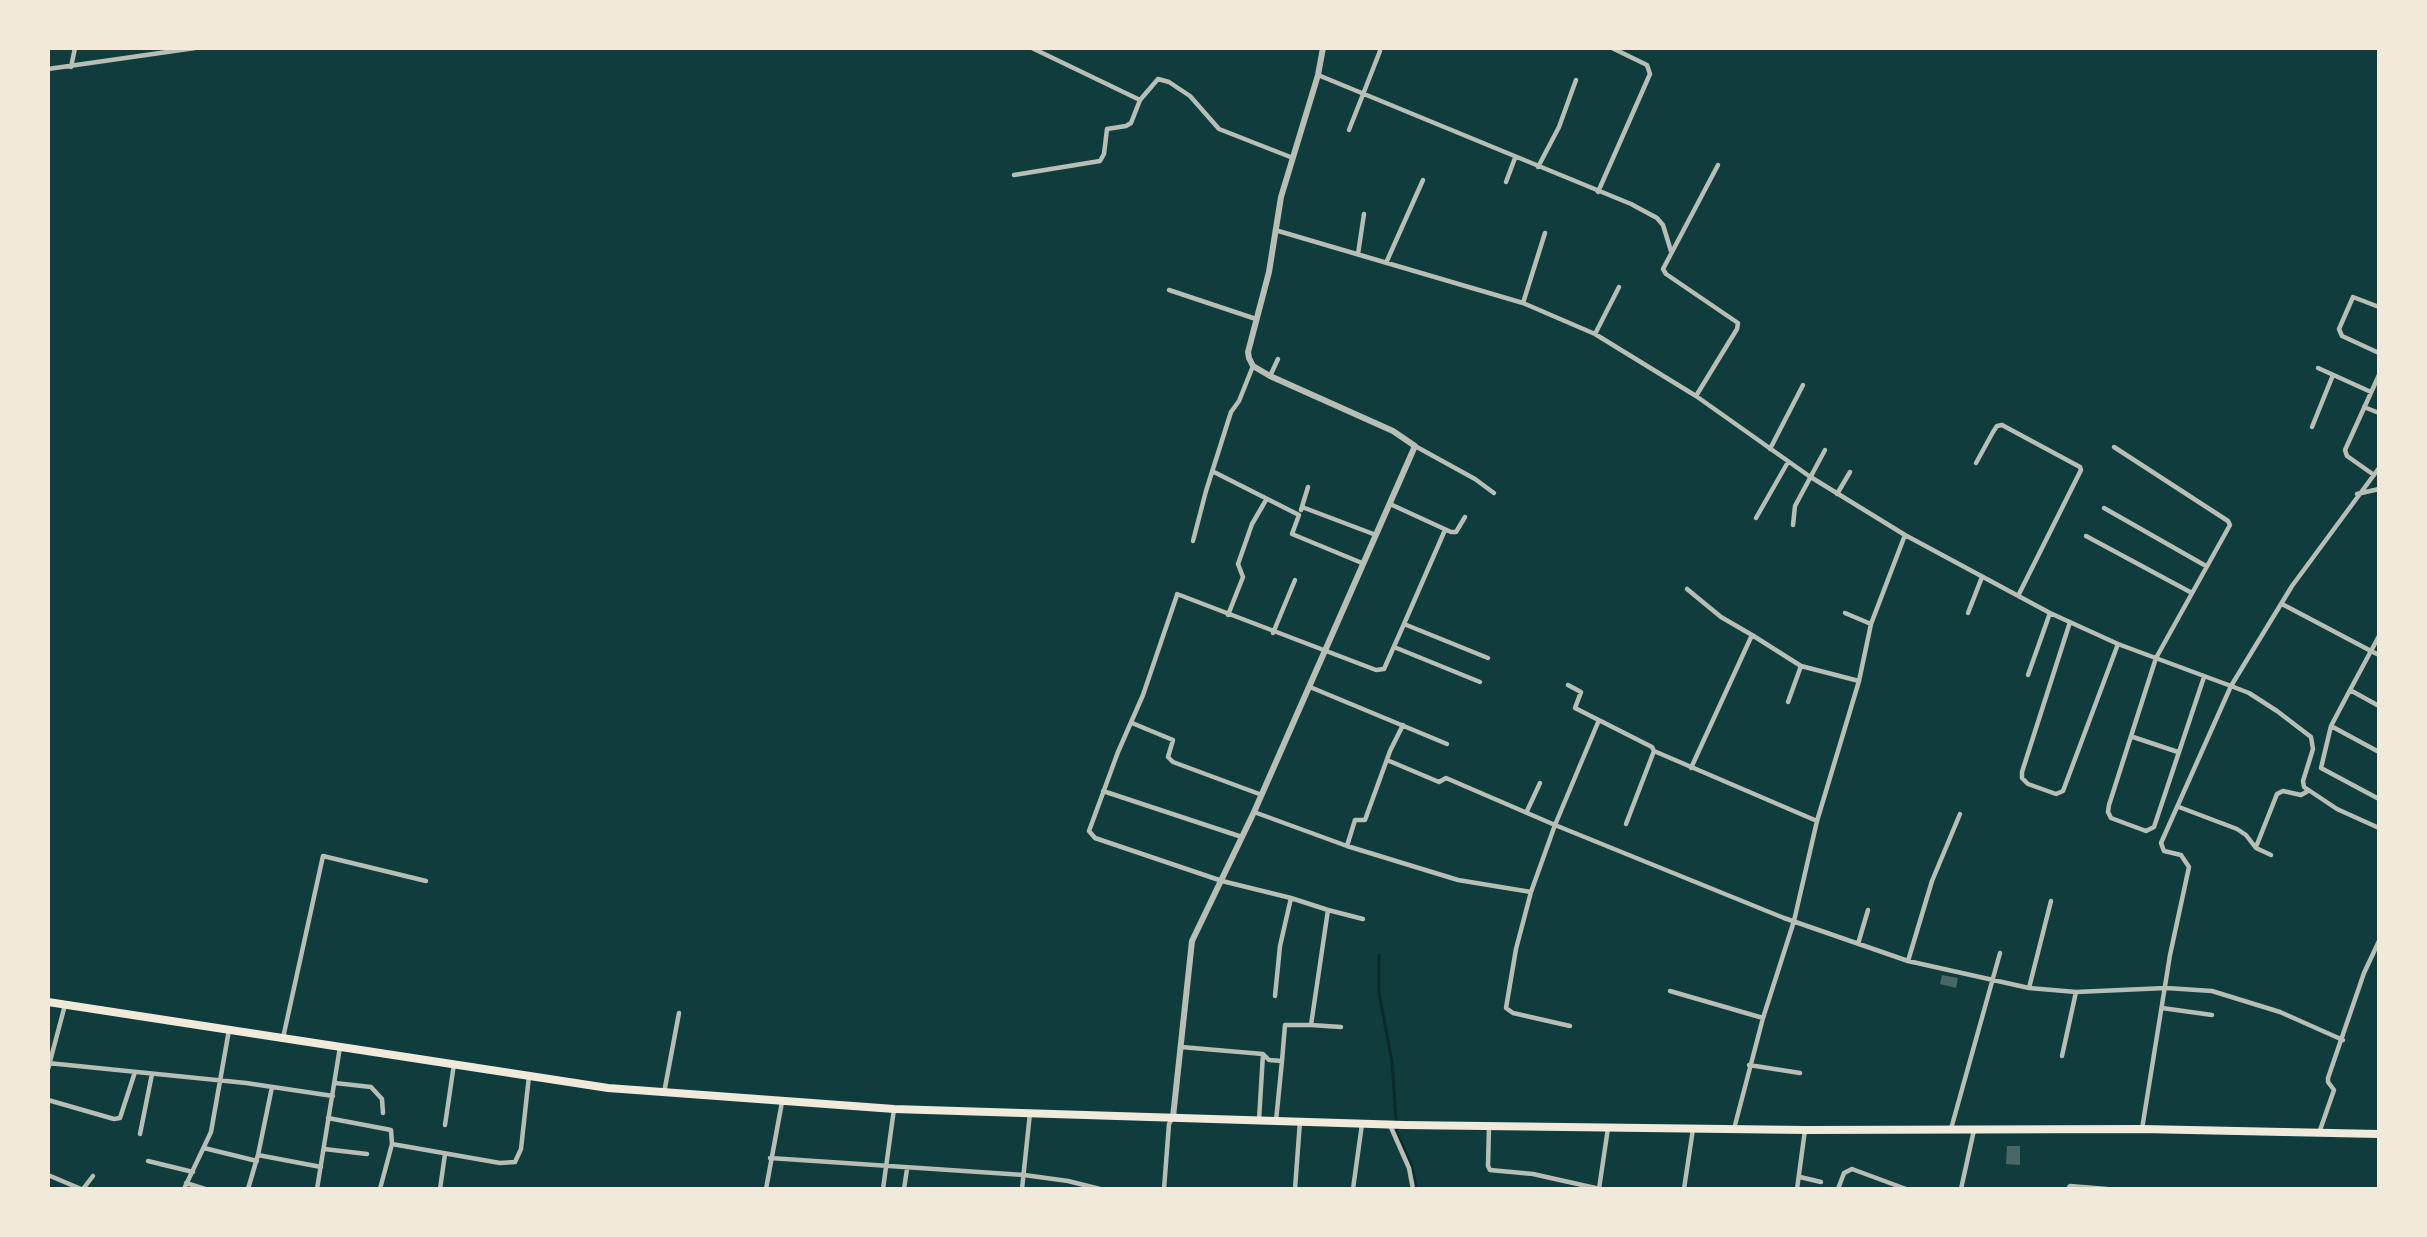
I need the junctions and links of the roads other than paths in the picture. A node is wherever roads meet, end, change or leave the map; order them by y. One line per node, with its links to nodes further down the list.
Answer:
1 (75, 48): 7 (street)
2 (195, 48): 7 (street)
3 (1032, 48): 12 (street)
4 (1323, 48): 9 (street)
5 (1612, 48): 21 (street)
6 (1380, 51): 11 (street)
7 (71, 67): 8 (street)
8 (48, 69)
9 (1318, 75): 11 (street); 14 (street)
10 (1576, 80): 17 (street)
11 (1363, 92): 13 (street); 15 (street)
12 (1140, 100): 14 (street); 18 (street)
13 (1349, 130)
14 (1293, 158): 23 (street)
15 (1515, 158): 17 (street); 20 (street)
16 (1718, 165): 25 (street)
17 (1538, 167): 21 (street)
18 (1014, 175)
19 (1423, 180): 27 (street)
20 (1506, 182)
21 (1598, 192): 25 (street)
22 (1364, 214): 26 (street)
23 (1277, 231): 26 (street); 32 (street)
24 (1545, 233): 30 (street)
25 (1671, 251): 43 (street)
26 (1358, 254): 27 (street)
27 (1386, 263): 30 (street)
28 (1619, 287): 33 (street)
29 (1169, 290): 32 (street)
30 (1523, 303): 33 (street)
31 (2379, 307): 34 (street)
32 (1256, 319): 36 (street)
33 (1595, 334): 43 (street)
34 (2379, 352)
35 (1278, 359): 40 (street)
36 (1253, 366): 40 (street); 54 (street)
37 (2318, 368): 38 (street)
38 (2334, 375): 42 (street); 46 (street)
39 (2379, 375): 42 (street)
40 (1269, 376): 47 (street)
41 (1803, 385): 49 (street)
42 (2371, 392): 44 (street)
43 (1696, 396): 49 (street)
44 (2364, 407): 45 (street); 56 (street)
45 (2379, 413)
46 (2312, 427)
47 (1415, 446): 60 (street); 64 (street)
48 (2114, 447): 77 (street)
49 (1770, 448): 51 (street)
50 (1825, 450): 57 (street)
51 (1788, 462): 57 (street); 69 (street)
52 (1976, 463): 82 (street)
53 (2379, 468): 56 (street)
54 (1212, 471): 63 (street); 75 (street)
55 (1850, 472): 61 (street)
56 (2374, 475): 62 (street)
57 (1809, 476): 61 (street); 70 (street)
58 (1308, 488): 65 (street)
59 (2379, 489): 62 (street)
60 (1494, 493)
61 (1837, 494): 73 (street)
62 (2357, 494): 83 (street)
63 (1266, 500): 67 (street); 87 (street)
64 (1390, 504): 71 (street); 72 (street)
65 (1302, 507): 67 (street); 72 (street)
66 (2104, 508): 77 (street)
67 (1299, 515): 76 (street)
68 (1465, 517): 71 (street)
69 (1756, 518)
70 (1792, 525)
71 (1445, 530): 89 (street)
72 (1376, 535): 76 (street)
73 (1905, 535): 78 (street); 90 (street)
74 (2086, 536): 81 (street)
75 (1193, 541)
76 (1362, 563): 96 (street)
77 (2206, 567): 81 (street)
78 (1982, 577): 82 (street); 85 (street)
79 (1295, 580): 91 (street)
80 (1687, 589): 92 (street)
81 (2192, 593): 100 (street)
82 (2018, 596): 86 (street)
83 (2282, 604): 97 (street); 107 (street)
84 (1845, 613): 90 (street)
85 (1968, 613)
86 (2050, 614): 88 (street); 102 (street)
87 (1228, 615): 91 (street); 113 (street)
88 (2070, 622): 94 (street); 94 (street)
89 (1404, 624): 95 (street); 99 (street)
90 (1871, 624): 104 (street)
91 (1273, 633): 96 (street)
92 (1752, 635): 101 (street); 122 (street)
93 (2379, 636): 97 (street)
94 (2118, 644): 100 (street)
95 (1394, 647): 96 (street); 105 (street)
96 (1324, 649): 108 (street)
97 (2371, 651): 98 (street); 109 (street)
98 (2379, 655)
99 (1488, 658)
100 (2156, 658): 103 (street); 116 (street)
101 (1801, 666): 104 (street); 110 (street)
102 (2028, 675)
103 (2204, 677): 107 (street); 119 (street)
104 (1859, 681): 132 (street)
105 (1480, 682)
106 (1568, 685): 112 (street)
107 (2231, 686): 125 (street); 128 (street)
108 (1310, 687): 114 (street); 126 (street)
109 (2350, 690): 111 (street); 115 (street)
110 (1788, 702)
111 (2379, 706)
112 (1599, 720): 118 (street); 134 (street)
113 (1132, 723): 124 (street); 126 (street)
114 (1403, 725): 117 (street); 121 (street)
115 (2331, 726): 120 (street); 127 (street)
116 (2133, 738): 119 (street); 119 (street)
117 (1447, 744)
118 (1654, 751): 122 (street); 133 (street)
119 (2178, 752)
120 (2379, 752)
121 (1387, 760): 129 (street); 137 (street)
122 (1691, 768): 132 (street)
123 (1540, 783): 129 (street)
124 (1103, 790): 136 (street); 141 (street)
125 (2308, 791): 135 (street); 138 (street)
126 (1262, 795): 130 (street)
127 (2379, 799)
128 (2179, 807): 138 (street); 155 (street)
129 (1527, 811): 134 (street)
130 (1254, 812): 136 (street); 137 (street)
131 (1960, 814): 152 (street)
132 (1817, 821): 148 (street)
133 (1626, 824)
134 (1555, 825): 142 (street); 148 (street)
135 (2379, 828)
136 (1242, 837): 141 (street)
137 (1347, 846): 142 (street)
138 (2256, 848): 139 (street)
139 (2271, 855)
140 (426, 881): 169 (street)
141 (1222, 881): 143 (street); 172 (street)
142 (1531, 892): 166 (street)
143 (1291, 898): 145 (street); 158 (street)
144 (2051, 901): 154 (street)
145 (1328, 910): 147 (street); 165 (street)
146 (1868, 910): 150 (street)
147 (1364, 919)
148 (1794, 921): 150 (street); 164 (street)
149 (2379, 941): 170 (street)
150 (1858, 944): 152 (street)
151 (2000, 953): 153 (street)
152 (1908, 961): 153 (street)
153 (1991, 981): 154 (street); 205 (street)
154 (2029, 988): 157 (street)
155 (2166, 988): 157 (street); 161 (street); 170 (street)
156 (1670, 991): 164 (street)
157 (2076, 992): 174 (street)
158 (1275, 996)
159 (48, 1002): 160 (main road)
160 (65, 1005): 168 (main road); 177 (street)
161 (2163, 1008): 163 (street); 206 (street)
162 (679, 1013): 186 (street)
163 (2212, 1015)
164 (1763, 1018): 178 (street)
165 (1311, 1025): 167 (street); 175 (street)
166 (1570, 1026)
167 (1341, 1027)
168 (229, 1030): 169 (main road); 183 (street)
169 (283, 1038): 171 (main road)
170 (2343, 1040): 209 (street)
171 (340, 1047): 176 (main road); 184 (street)
172 (1181, 1047): 173 (street); 194 (street)
173 (1263, 1054): 175 (street); 195 (street)
174 (2062, 1056)
175 (1282, 1061): 196 (street)
176 (454, 1064): 182 (main road); 199 (street)
177 (49, 1065): 179 (street)
178 (1749, 1065): 180 (street); 204 (street)
179 (135, 1072): 181 (street); 188 (street)
180 (1800, 1073)
181 (152, 1074): 183 (street); 210 (street)
182 (529, 1076): 186 (main road); 216 (street)
183 (220, 1082): 185 (street); 213 (street)
184 (335, 1083): 187 (street); 191 (street)
185 (272, 1087): 187 (street); 217 (street)
186 (664, 1093): 189 (main road)
187 (333, 1096): 193 (street)
188 (48, 1101)
189 (782, 1102): 190 (main road); 218 (street)
190 (894, 1109): 192 (main road); 221 (street)
191 (383, 1113)
192 (1030, 1113): 194 (main road); 225 (street)
193 (328, 1118): 212 (street); 214 (street)
194 (1173, 1118): 195 (main road); 244 (street)
195 (1259, 1120): 196 (main road)
196 (1276, 1121): 197 (main road)
197 (1300, 1121): 198 (main road); 245 (street)
198 (1362, 1124): 200 (main road); 246 (street)
199 (445, 1125)
200 (1391, 1125): 201 (main road); 247 (street)
201 (1489, 1127): 202 (main road); 228 (street)
202 (1608, 1128): 203 (main road); 249 (street)
203 (1692, 1129): 204 (main road); 250 (street)
204 (1734, 1129): 207 (main road)
205 (1951, 1129): 207 (main road); 208 (main road)
206 (2142, 1129): 208 (main road); 209 (main road)
207 (1805, 1130): 227 (street)
208 (1974, 1130): 231 (street)
209 (2319, 1133): 211 (main road)
210 (140, 1134)
211 (2379, 1134)
212 (392, 1144): 216 (street); 237 (street)
213 (204, 1148): 217 (street); 223 (street)
214 (324, 1149): 215 (street); 220 (street)
215 (367, 1154)
216 (445, 1154): 238 (street)
217 (258, 1158): 220 (street); 235 (street)
218 (770, 1158): 221 (street); 239 (street)
219 (147, 1161): 223 (street)
220 (321, 1167): 236 (street)
221 (887, 1167): 222 (street); 240 (street)
222 (907, 1169): 225 (street); 241 (street)
223 (193, 1172): 230 (street)
224 (48, 1175): 232 (street)
225 (1024, 1175): 242 (street); 243 (street)
226 (93, 1176): 232 (street)
227 (1800, 1177): 229 (street); 251 (street)
228 (1572, 1182): 248 (street); 249 (street)
229 (1821, 1182)
230 (186, 1183): 233 (street); 234 (street)
231 (1961, 1188): 254 (street)
232 (82, 1189)
233 (184, 1189)
234 (205, 1189)
235 (248, 1189)
236 (317, 1189)
237 (380, 1189)
238 (440, 1189)
239 (766, 1189)
240 (883, 1189)
241 (904, 1189)
242 (1022, 1189)
243 (1100, 1189)
244 (1164, 1189)
245 (1295, 1189)
246 (1353, 1189)
247 (1413, 1189)
248 (1570, 1189)
249 (1600, 1189)
250 (1684, 1189)
251 (1797, 1189)
252 (1838, 1189): 253 (street)
253 (1906, 1189)
254 (1968, 1189)
255 (2068, 1189): 256 (street)
256 (2107, 1189)

